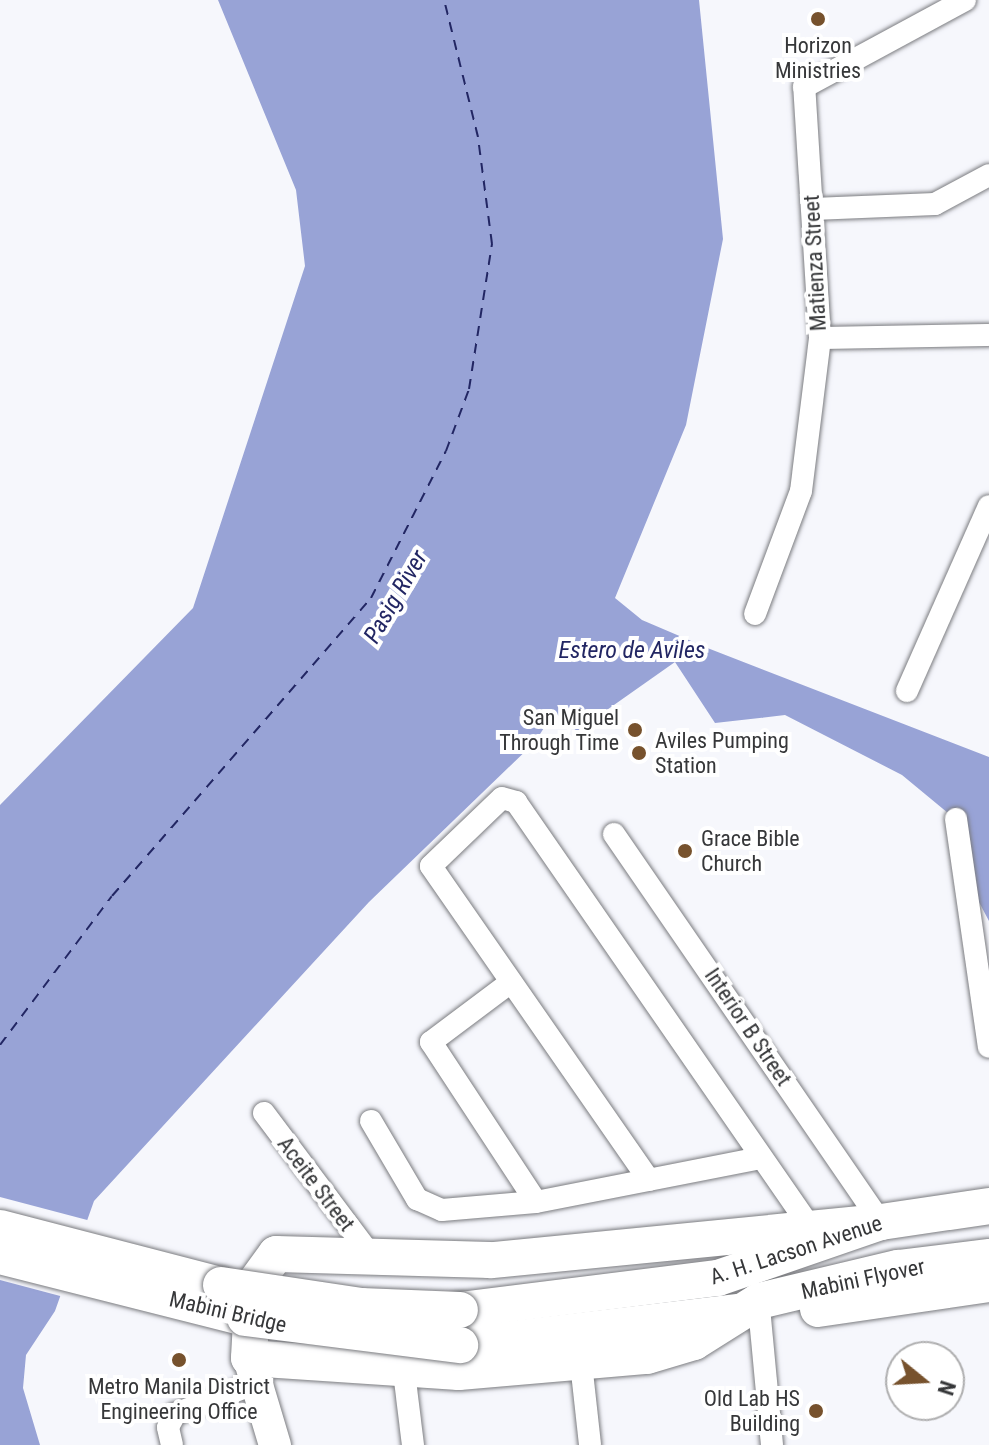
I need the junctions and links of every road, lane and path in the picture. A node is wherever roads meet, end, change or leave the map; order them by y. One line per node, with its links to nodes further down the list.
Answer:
1 (965, 0): 2 (street, Matienza Street)
2 (936, 7): 4 (street, Matienza Street)
3 (989, 175): 4 (street)
4 (813, 209): 6 (street, Matienza Street)
5 (989, 335): 6 (street)
6 (820, 338): 8 (street, Matienza Street)
7 (989, 506): 9 (street)
8 (755, 614)
9 (907, 691)
10 (956, 819): 13 (street)
11 (614, 834): 23 (street, Interior B Street)
12 (511, 982): 16 (street); 17 (street); 18 (street)
13 (989, 1047)
14 (264, 1113): 24 (street, Aceite Street)
15 (371, 1121): 18 (street)
16 (760, 1158): 17 (street); 20 (street)
17 (649, 1180): 18 (street)
18 (536, 1202)
19 (989, 1206): 23 (main road, A. H. Lacson Avenue)
20 (808, 1224): 23 (main road); 24 (main road)
21 (0, 1228): 30 (main road, Mabini Bridge, bridge)
22 (989, 1233): 23 (main road, Mabini Flyover)
23 (891, 1245): 26 (main road, Mabini Flyover); 27 (main road, Mabini Flyover); 29 (main road, Mabini Flyover)
24 (370, 1254): 32 (main road)
25 (0, 1256): 30 (main road, Mabini Bridge, bridge)
26 (989, 1257)
27 (718, 1278): 30 (main road, A. H. Lacson Avenue)
28 (989, 1284): 29 (main road, A. H. Lacson Avenue)
29 (750, 1315): 30 (main road, A. H. Lacson Avenue); 31 (main road); 38 (street)
30 (460, 1328)
31 (581, 1363): 33 (main road); 37 (street)
32 (252, 1371): 33 (main road); 34 (street); 35 (street)
33 (404, 1372): 36 (street)
34 (172, 1445)
35 (275, 1445)
36 (413, 1445)
37 (590, 1445)
38 (772, 1445)

